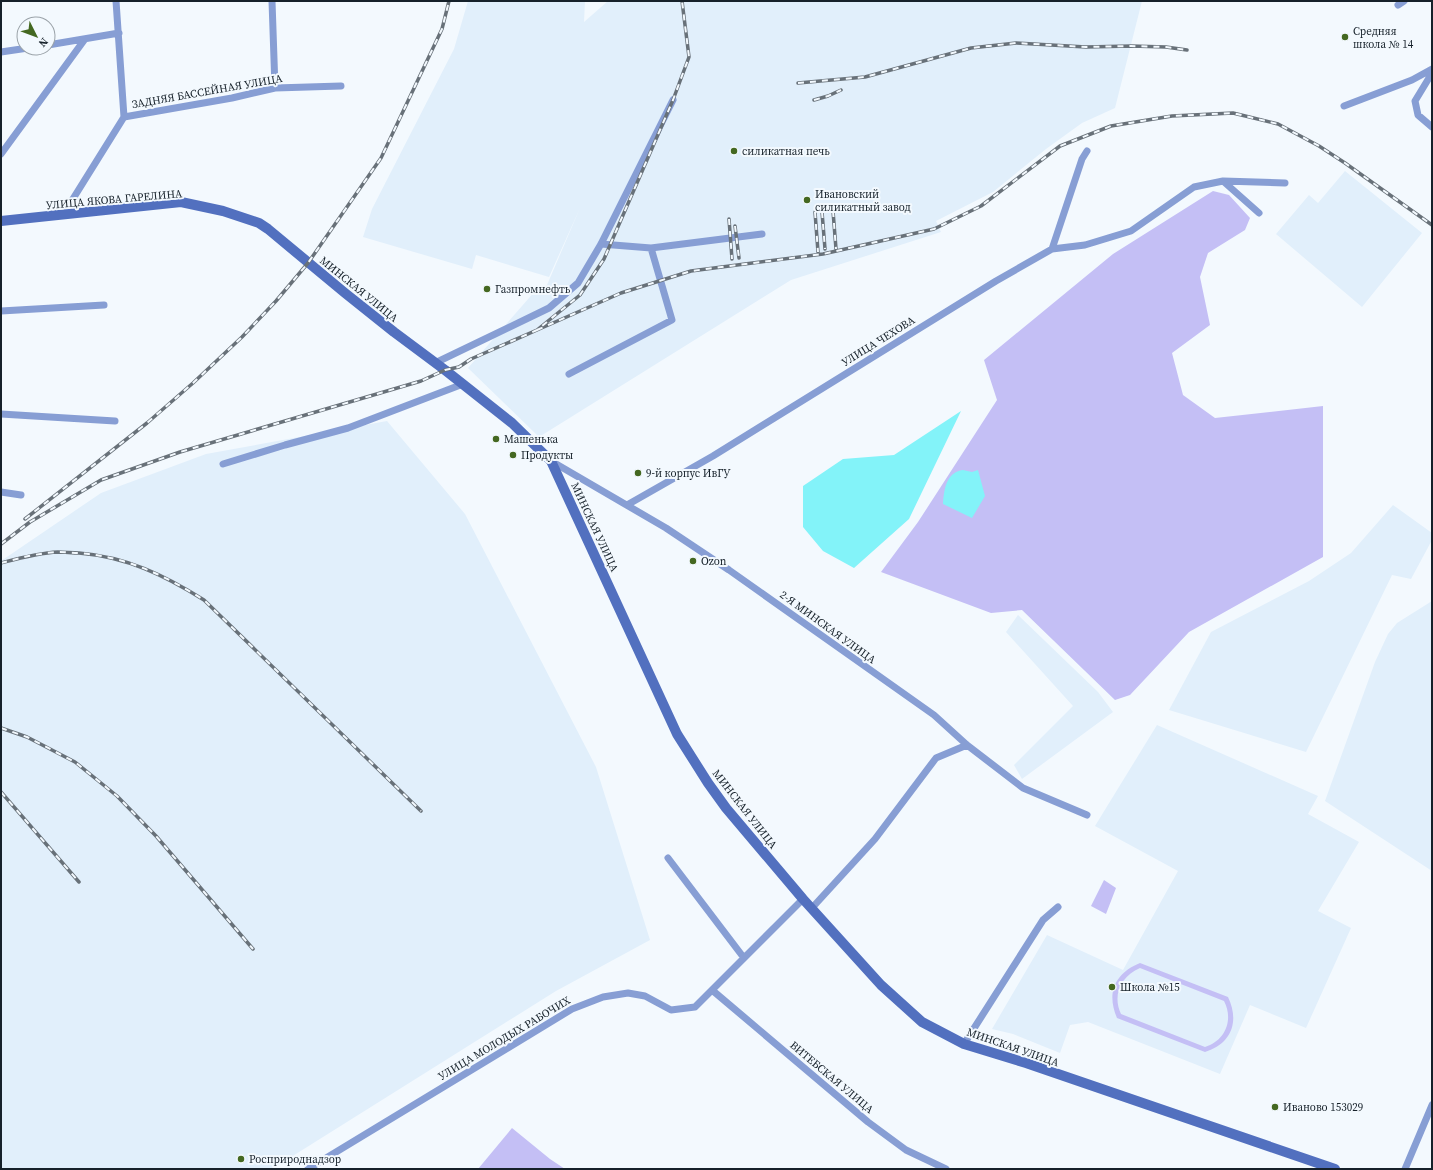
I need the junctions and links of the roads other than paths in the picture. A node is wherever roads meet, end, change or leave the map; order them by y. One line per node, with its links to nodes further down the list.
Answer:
1 (116, 1): 3 (street)
2 (272, 1): 11 (street)
3 (119, 33): 4 (street); 14 (street)
4 (85, 39): 5 (street); 17 (street)
5 (56, 44)
6 (16, 50): 7 (street)
7 (1, 52)
8 (1432, 69): 13 (street)
9 (1432, 73): 15 (street)
10 (341, 86): 11 (street, ЗАДНЯЯ БАССЕЙНАЯ УЛИЦА)
11 (275, 88): 14 (street, ЗАДНЯЯ БАССЕЙНАЯ УЛИЦА)
12 (673, 100): 24 (street)
13 (1344, 106)
14 (124, 117): 21 (street)
15 (1432, 127)
16 (1087, 151): 26 (street)
17 (1, 154)
18 (1223, 181): 19 (street); 20 (street); 26 (street)
19 (1285, 183)
20 (1259, 213)
21 (65, 215): 22 (main road, УЛИЦА ЯКОВА ГАРЕЛИНА); 27 (main road, УЛИЦА ЯКОВА ГАРЕЛИНА)
22 (1, 221)
23 (762, 234): 25 (street)
24 (601, 244): 25 (street); 30 (street)
25 (651, 248): 31 (street)
26 (1052, 249): 39 (street, УЛИЦА ЧЕХОВА)
27 (308, 263): 30 (main road, МИНСКАЯ УЛИЦА)
28 (104, 305): 29 (street)
29 (1, 311)
30 (435, 363): 32 (main road, МИНСКАЯ УЛИЦА)
31 (570, 374)
32 (464, 384): 35 (main road, МИНСКАЯ УЛИЦА); 36 (street)
33 (1, 414): 34 (street)
34 (115, 421)
35 (551, 461): 39 (street, 2-Я МИНСКАЯ УЛИЦА); 43 (main road, МИНСКАЯ УЛИЦА)
36 (223, 464)
37 (1, 492): 38 (street)
38 (21, 495)
39 (627, 505): 40 (street, 2-Я МИНСКАЯ УЛИЦА)
40 (968, 745): 41 (street, 2-Я МИНСКАЯ УЛИЦА); 45 (street)
41 (1087, 815)
42 (668, 858): 46 (street)
43 (803, 899): 45 (main road, МИНСКАЯ УЛИЦА); 46 (street, УЛИЦА МОЛОДЫХ РАБОЧИХ)
44 (1058, 907): 48 (street)
45 (812, 908): 48 (main road, МИНСКАЯ УЛИЦА)
46 (744, 958): 47 (street, УЛИЦА МОЛОДЫХ РАБОЧИХ)
47 (712, 990): 50 (street, УЛИЦА МОЛОДЫХ РАБОЧИХ); 51 (street, ВИТЕБСКАЯ УЛИЦА)
48 (964, 1044): 52 (main road, МИНСКАЯ УЛИЦА)
49 (1432, 1105): 53 (street)
50 (308, 1169)
51 (946, 1169)
52 (1335, 1169)
53 (1405, 1169)

